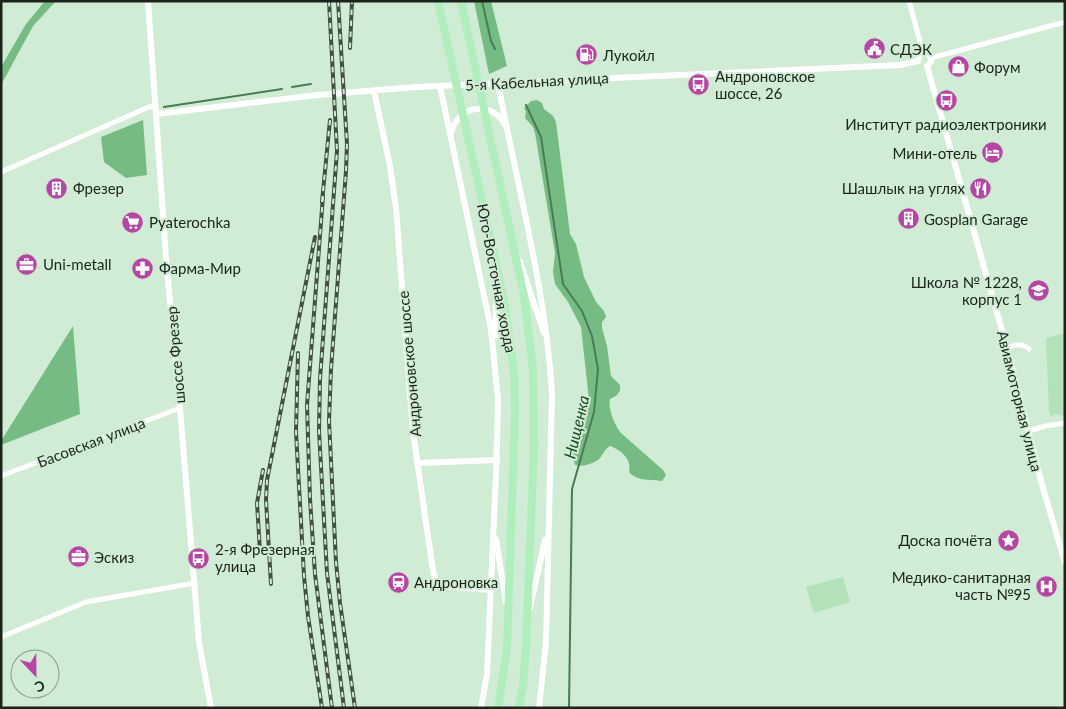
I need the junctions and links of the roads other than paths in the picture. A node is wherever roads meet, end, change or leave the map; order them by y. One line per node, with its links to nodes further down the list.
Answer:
1 (148, 1): 13 (street, шоссе Фрезер)
2 (438, 1): 19 (main road, Юго-Восточная хорда)
3 (461, 1): 18 (main road, Юго-Восточная хорда)
4 (909, 1): 6 (street)
5 (1065, 22): 7 (street)
6 (923, 53): 7 (street); 8 (street)
7 (932, 58): 9 (street)
8 (918, 61): 9 (street); 10 (street, 5-я Кабельная улица)
9 (927, 66): 20 (street, Авиамоторная улица)
10 (498, 83): 11 (street, 5-я Кабельная улица); 15 (street)
11 (440, 86): 12 (street, 5-я Кабельная улица); 16 (street)
12 (374, 92): 14 (street, 5-я Кабельная улица); 28 (street, Андроновское шоссе)
13 (156, 106): 14 (street, шоссе Фрезер); 17 (street)
14 (157, 114): 24 (street, шоссе Фрезер)
15 (508, 131): 16 (street); 21 (street)
16 (452, 142): 23 (street)
17 (1, 172)
18 (511, 236): 21 (street); 36 (main road, Юго-Восточная хорда)
19 (497, 268): 23 (street); 35 (main road, Юго-Восточная хорда)
20 (1007, 348): 22 (street); 26 (street, Авиамоторная улица)
21 (549, 349): 30 (street)
22 (1028, 350)
23 (495, 358): 27 (street)
24 (180, 408): 29 (street, Басовская улица); 33 (street, шоссе Фрезер)
25 (1065, 423): 26 (street)
26 (1029, 431): 32 (street, Авиамоторная улица)
27 (496, 460): 28 (street); 31 (street)
28 (418, 464): 34 (street, Андроновское шоссе)
29 (1, 476)
30 (549, 524): 36 (street); 42 (street)
31 (494, 525): 34 (street); 35 (street)
32 (1065, 563)
33 (195, 583): 37 (street); 38 (street, шоссе Фрезер)
34 (491, 590): 39 (street)
35 (508, 612): 40 (main road, Юго-Восточная хорда)
36 (527, 622): 41 (main road, Юго-Восточная хорда)
37 (1, 638)
38 (211, 708)
39 (481, 708)
40 (498, 708)
41 (519, 708)
42 (540, 708)

